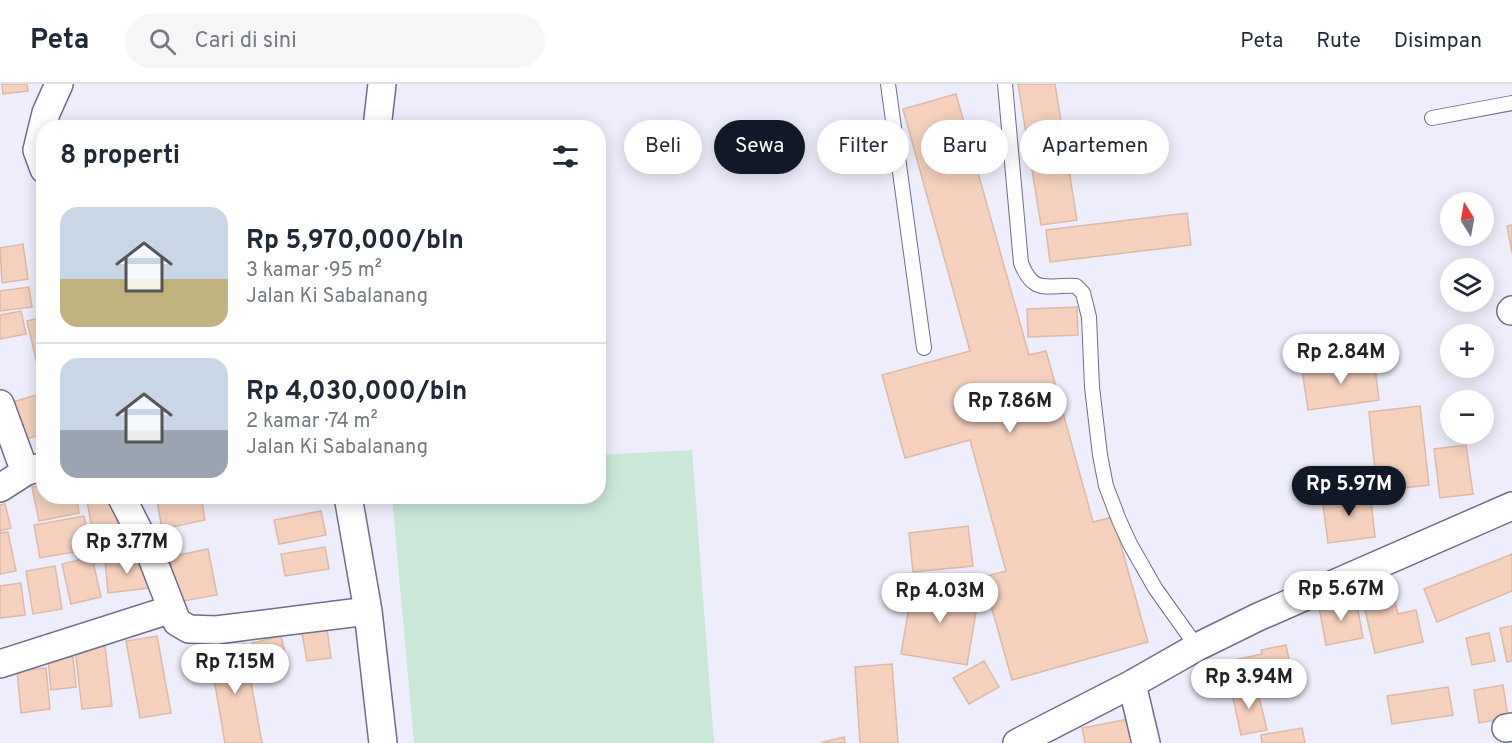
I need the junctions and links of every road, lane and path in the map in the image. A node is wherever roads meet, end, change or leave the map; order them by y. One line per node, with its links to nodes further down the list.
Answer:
1 (59, 84): 7 (street)
2 (382, 84): 8 (street)
3 (888, 84): 9 (lane)
4 (1005, 84): 18 (lane)
5 (1512, 103): 6 (lane)
6 (1432, 118)
7 (44, 120)
8 (377, 120)
9 (924, 348)
10 (0, 404): 11 (street)
11 (34, 469): 12 (street)
12 (0, 488)
13 (125, 504): 16 (street)
14 (349, 504): 17 (street)
15 (1512, 507): 18 (street)
16 (172, 609): 17 (street); 19 (street)
17 (368, 611): 21 (street)
18 (1197, 647): 20 (street)
19 (0, 664)
20 (1132, 684): 22 (street); 23 (street)
21 (384, 743)
22 (1017, 743)
23 (1146, 743)

